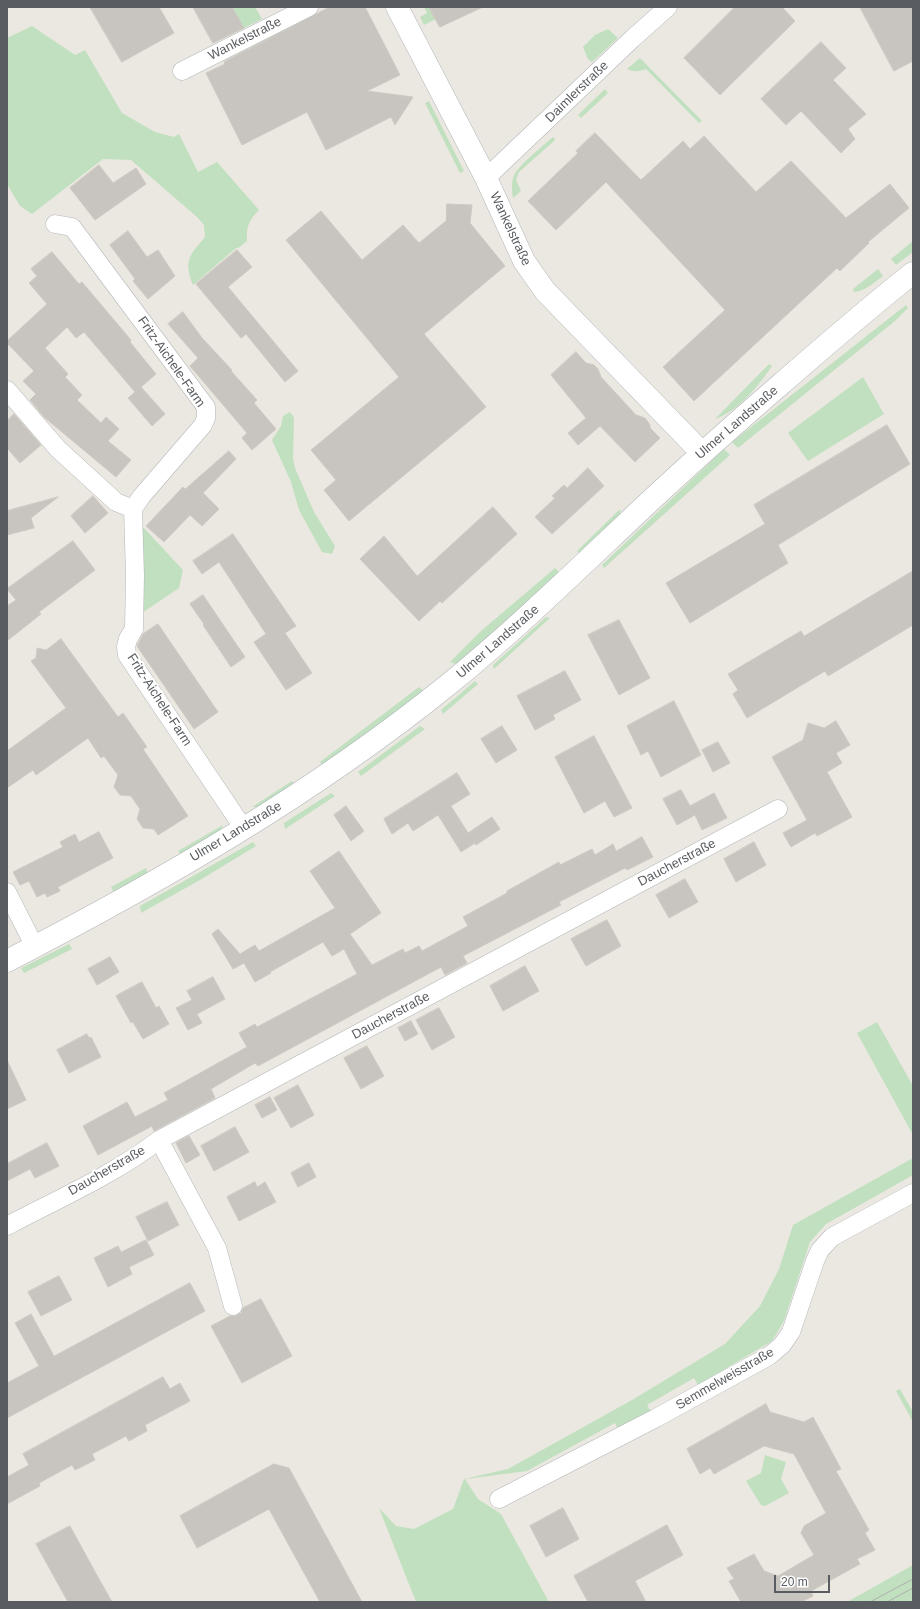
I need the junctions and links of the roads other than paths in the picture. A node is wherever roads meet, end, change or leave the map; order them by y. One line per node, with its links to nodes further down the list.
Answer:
1 (309, 7): 4 (street, Wankelstraße)
2 (397, 7): 5 (street, Wankelstraße)
3 (668, 7): 5 (street, Daimlerstraße)
4 (182, 71)
5 (486, 178): 9 (street, Wankelstraße)
6 (55, 224): 10 (street, Fritz-Aichele-Farm)
7 (913, 273): 9 (street, Ulmer Landstraße)
8 (7, 390): 10 (street)
9 (702, 453): 12 (street, Ulmer Landstraße)
10 (133, 509): 12 (street, Fritz-Aichele-Farm)
11 (778, 809): 16 (street, Daucherstraße)
12 (244, 829): 14 (street, Ulmer Landstraße)
13 (7, 892): 14 (street)
14 (35, 947): 15 (street, Ulmer Landstraße)
15 (7, 961)
16 (159, 1140): 18 (street, Daucherstraße); 19 (street)
17 (913, 1193): 20 (street, Semmelweisstraße)
18 (7, 1226)
19 (233, 1306)
20 (499, 1499)

